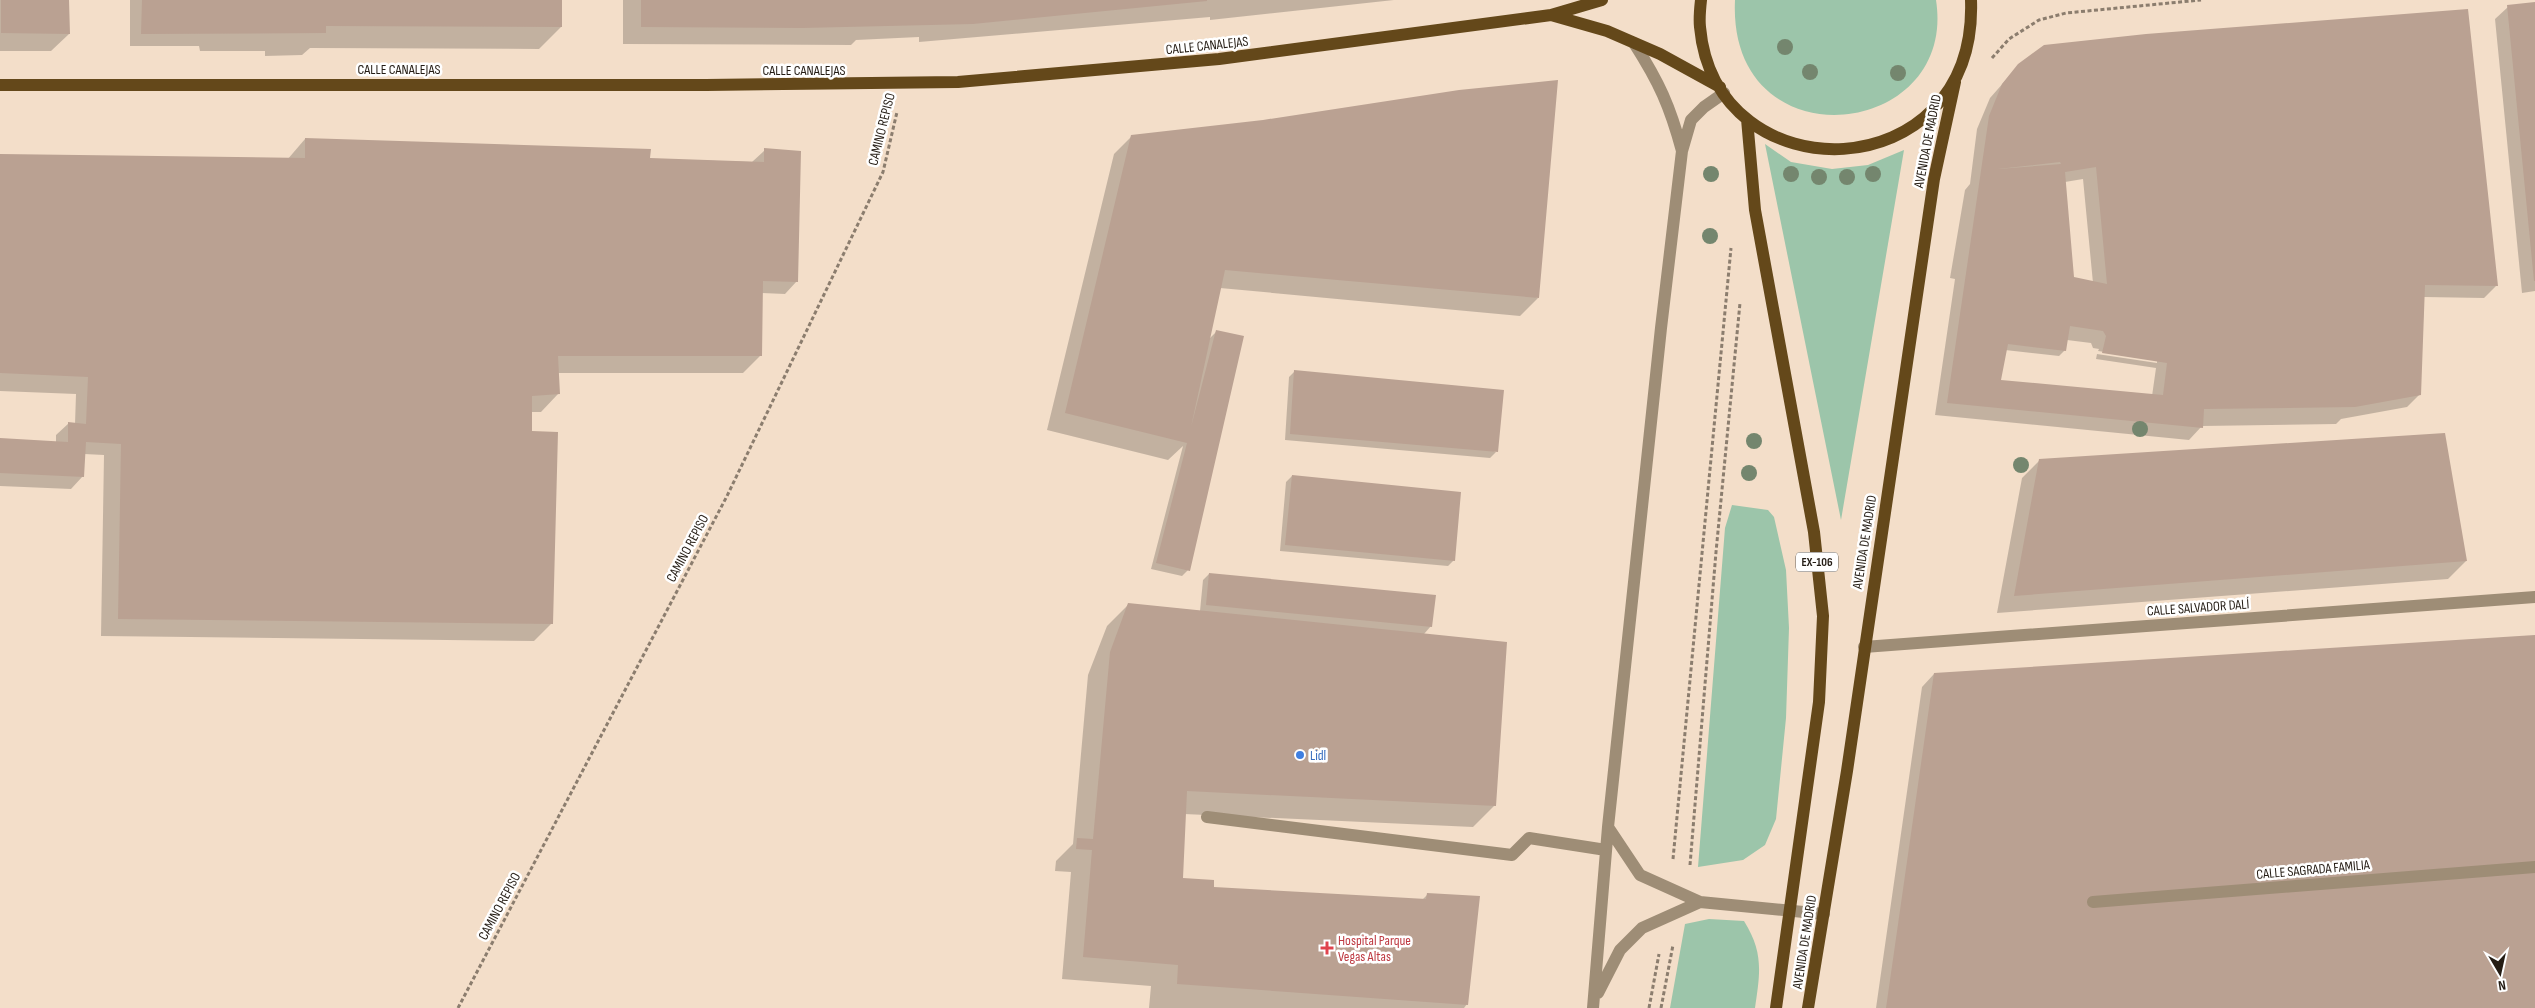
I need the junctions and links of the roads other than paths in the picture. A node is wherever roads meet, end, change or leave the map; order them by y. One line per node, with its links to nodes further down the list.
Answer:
1 (1602, 0): 4 (main road, CALLE CANALEJAS)
2 (1701, 0): 8 (main road)
3 (1971, 0): 6 (main road)
4 (1551, 15): 5 (main road); 7 (main road, CALLE CANALEJAS)
5 (1634, 43): 8 (main road); 10 (street)
6 (1955, 82): 9 (main road); 12 (main road, AVENIDA DE MADRID)
7 (0, 85)
8 (1722, 90): 9 (main road); 10 (street)
9 (1747, 119): 19 (main road, AVENIDA DE MADRID / EX-106)
10 (1682, 151): 14 (street)
11 (2535, 597): 12 (street, CALLE SALVADOR DALÍ)
12 (1864, 647): 20 (main road, AVENIDA DE MADRID)
13 (1208, 817): 15 (street)
14 (1608, 827): 15 (street); 17 (street)
15 (1606, 850): 21 (street)
16 (2535, 867): 18 (street, CALLE SAGRADA FAMILIA)
17 (1700, 902): 19 (street); 21 (street)
18 (2093, 902)
19 (1790, 911): 20 (street); 22 (main road, AVENIDA DE MADRID / EX-106)
20 (1824, 914): 23 (main road, AVENIDA DE MADRID)
21 (1594, 1004)
22 (1776, 1008)
23 (1808, 1008)

